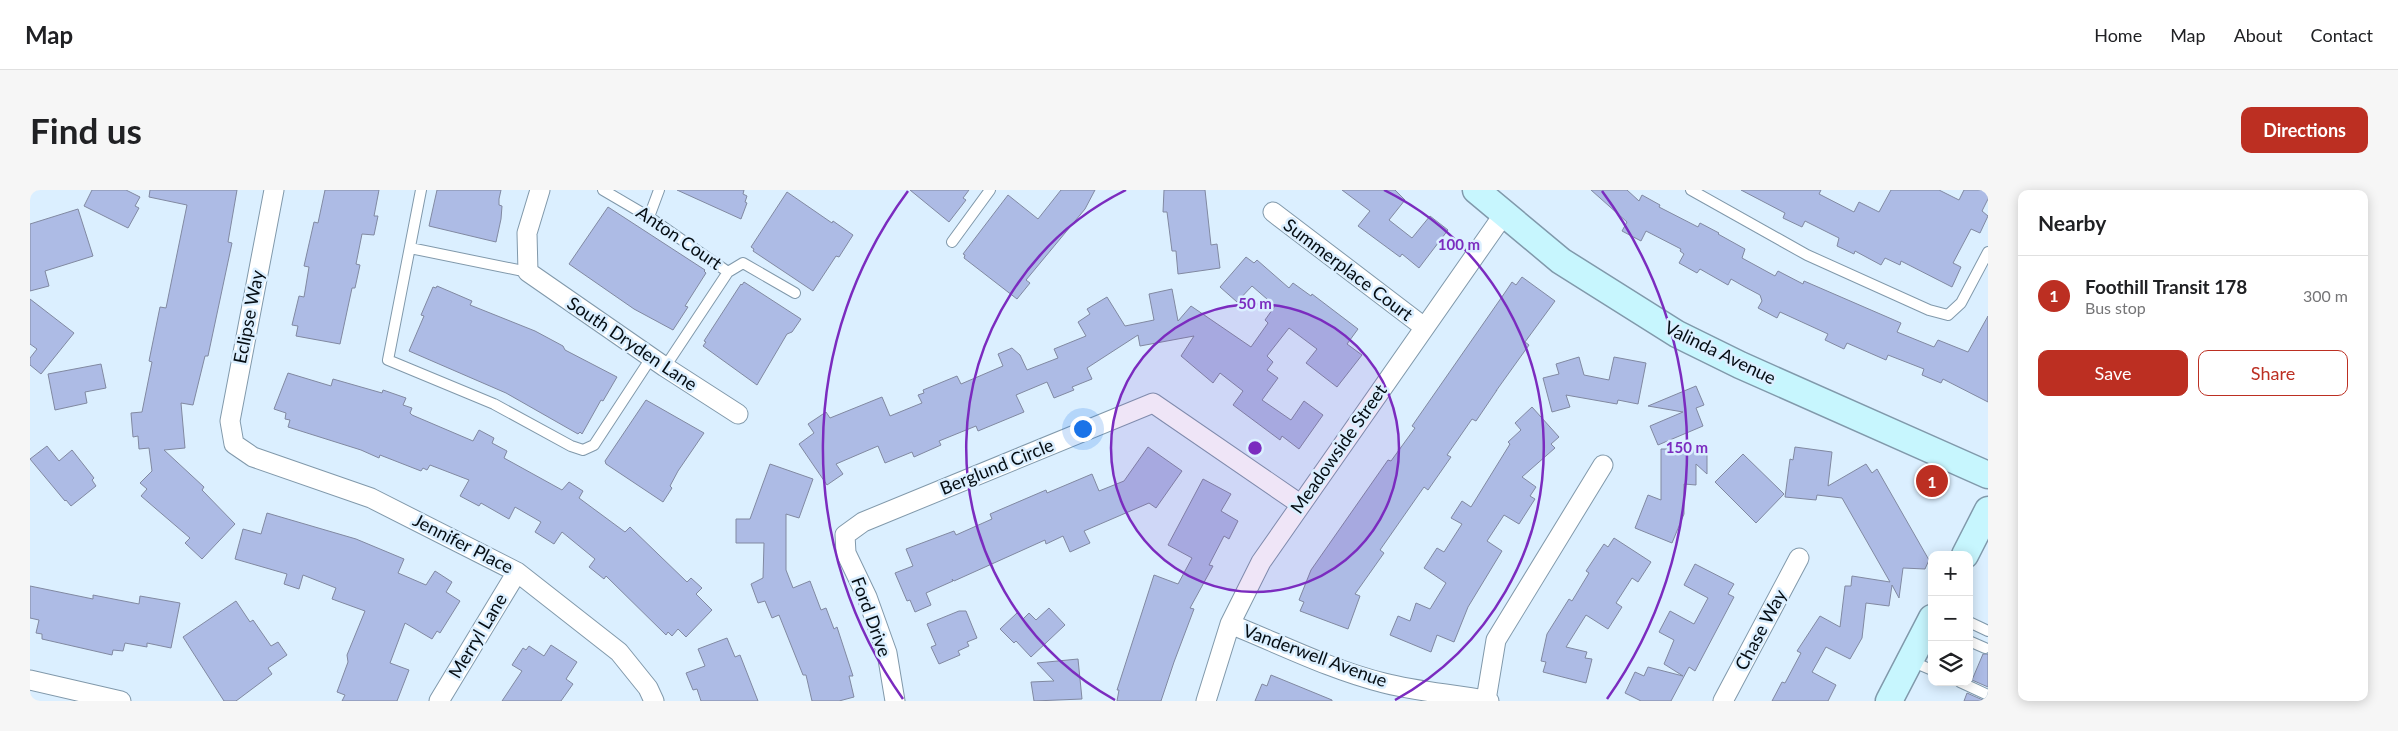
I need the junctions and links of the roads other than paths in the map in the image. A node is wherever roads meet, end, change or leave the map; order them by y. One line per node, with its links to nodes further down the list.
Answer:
1 (274, 190): 21 (street, Eclipse Way)
2 (421, 190): 13 (lane)
3 (540, 190): 15 (street)
4 (603, 190): 11 (lane, Anton Court)
5 (659, 190): 11 (lane)
6 (990, 190): 12 (lane)
7 (1476, 190): 10 (main road, Valinda Avenue)
8 (1691, 190): 14 (lane)
9 (1272, 212): 18 (street, Summerplace Court)
10 (1504, 214): 18 (street, Meadowside Street); 23 (main road, Valinda Avenue)
11 (649, 217): 16 (lane, Anton Court)
12 (952, 242)
13 (410, 248): 15 (lane); 19 (lane, Anton Court)
14 (1988, 252)
15 (528, 272): 19 (street, South Dryden Lane)
16 (728, 272): 17 (lane, Anton Court); 19 (lane, Anton Court)
17 (795, 293)
18 (1424, 327): 24 (street, Meadowside Street)
19 (658, 362): 20 (street, South Dryden Lane)
20 (738, 414)
21 (234, 444): 29 (street, Jennifer Place)
22 (1602, 465): 46 (street)
23 (1988, 475)
24 (1300, 504): 26 (street, Berglund Circle); 30 (street, Meadowside Street)
25 (1984, 526): 27 (main road)
26 (845, 535): 44 (street, Ford Drive)
27 (1968, 551)
28 (1799, 558): 47 (street, Chase Way)
29 (517, 572): 42 (street, Merryl Lane); 43 (street, Jennifer Place)
30 (1230, 624): 40 (street, Vanderwell Avenue); 45 (street, Meadowside Street)
31 (1973, 624): 32 (lane)
32 (1988, 630)
33 (1928, 635): 36 (main road)
34 (1973, 643): 35 (lane)
35 (1985, 648)
36 (1921, 665): 48 (main road)
37 (30, 680): 41 (street)
38 (1969, 686): 39 (lane)
39 (1988, 695)
40 (1437, 698): 46 (street, Vanderwell Avenue)
41 (122, 701)
42 (439, 701)
43 (654, 701)
44 (895, 701)
45 (1206, 701)
46 (1487, 701)
47 (1723, 701)
48 (1889, 701)

